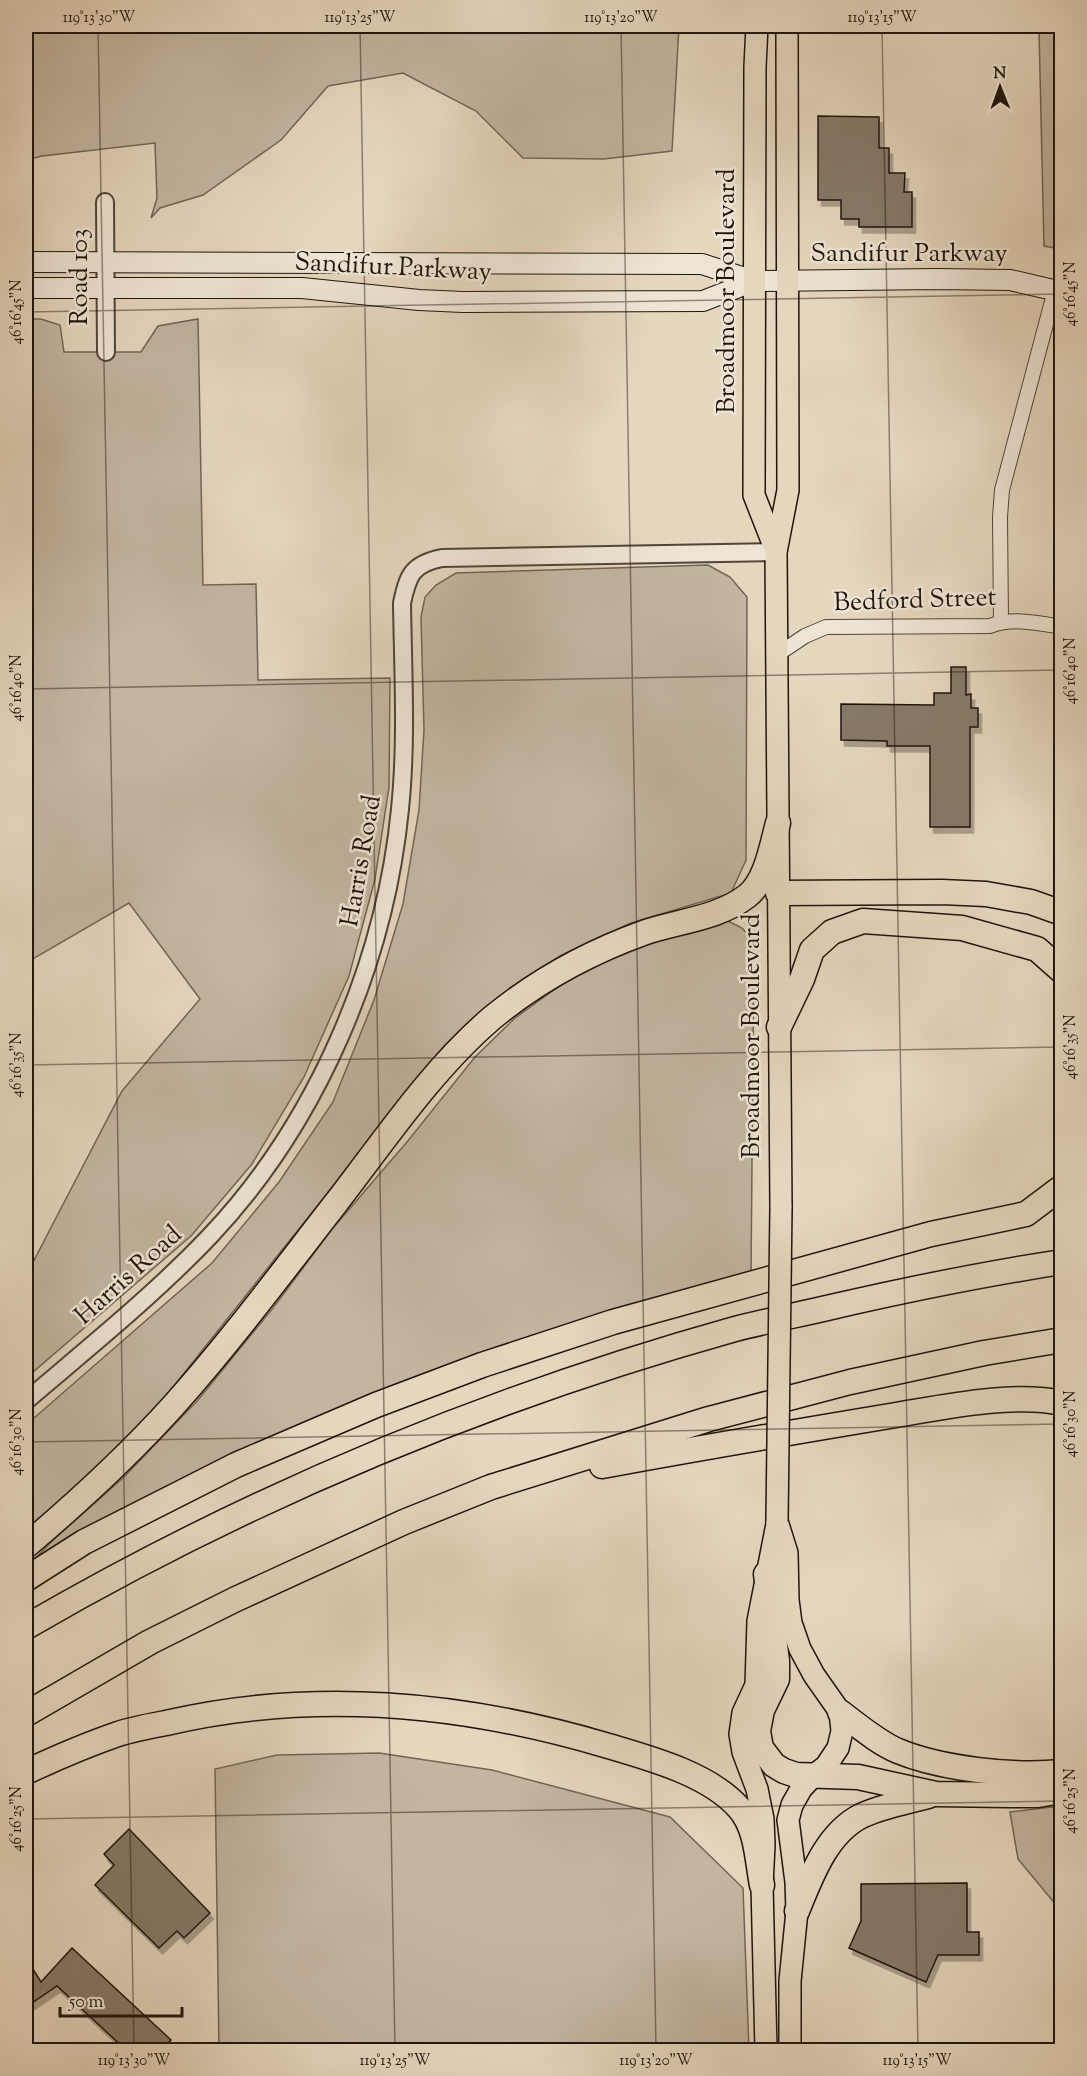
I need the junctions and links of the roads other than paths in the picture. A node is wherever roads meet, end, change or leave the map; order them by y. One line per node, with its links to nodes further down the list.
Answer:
1 (757, 26): 6 (main road, Broadmoor Boulevard)
2 (787, 26): 7 (main road, Broadmoor Boulevard)
3 (105, 202): 5 (street, Road 103)
4 (26, 262): 5 (main road, Sandifur Parkway)
5 (105, 262): 6 (main road, Sandifur Parkway); 9 (street, Road 103)
6 (754, 281): 7 (main road, Sandifur Parkway); 9 (main road, Sandifur Parkway); 12 (main road, Broadmoor Boulevard)
7 (788, 281): 10 (main road, Sandifur Parkway); 12 (main road, Broadmoor Boulevard)
8 (26, 288): 9 (main road, Sandifur Parkway)
9 (105, 288): 11 (street, Road 103)
10 (1058, 291): 13 (street)
11 (106, 352)
12 (776, 552): 15 (main road, Broadmoor Boulevard); 24 (street, Harris Road)
13 (1001, 621): 14 (street, Bedford Street); 15 (street, Bedford Street)
14 (1062, 627)
15 (778, 654): 16 (main road, Broadmoor Boulevard)
16 (778, 823): 17 (main road, Broadmoor Boulevard); 28 (highway)
17 (778, 893): 18 (highway); 20 (main road, Broadmoor Boulevard)
18 (1062, 913)
19 (1062, 971): 20 (highway)
20 (779, 1027): 27 (main road, Broadmoor Boulevard, bridge)
21 (1062, 1187): 30 (highway)
22 (1062, 1262): 31 (highway)
23 (1062, 1340): 26 (highway)
24 (26, 1401)
25 (1062, 1403): 26 (highway)
26 (491, 1487): 33 (highway)
27 (777, 1521): 29 (main road, Broadmoor Boulevard); 32 (main road, Broadmoor Boulevard)
28 (26, 1546)
29 (766, 1574): 36 (highway); 39 (main road, Broadmoor Boulevard)
30 (26, 1579)
31 (26, 1627)
32 (840, 1712): 35 (highway); 36 (main road)
33 (26, 1714)
34 (26, 1772): 39 (highway)
35 (1062, 1772)
36 (813, 1776): 38 (highway); 40 (main road)
37 (1062, 1791): 38 (highway)
38 (936, 1794): 40 (highway)
39 (762, 1885): 41 (main road, Broadmoor Boulevard)
40 (797, 1911): 42 (main road)
41 (766, 2050)
42 (790, 2050)

